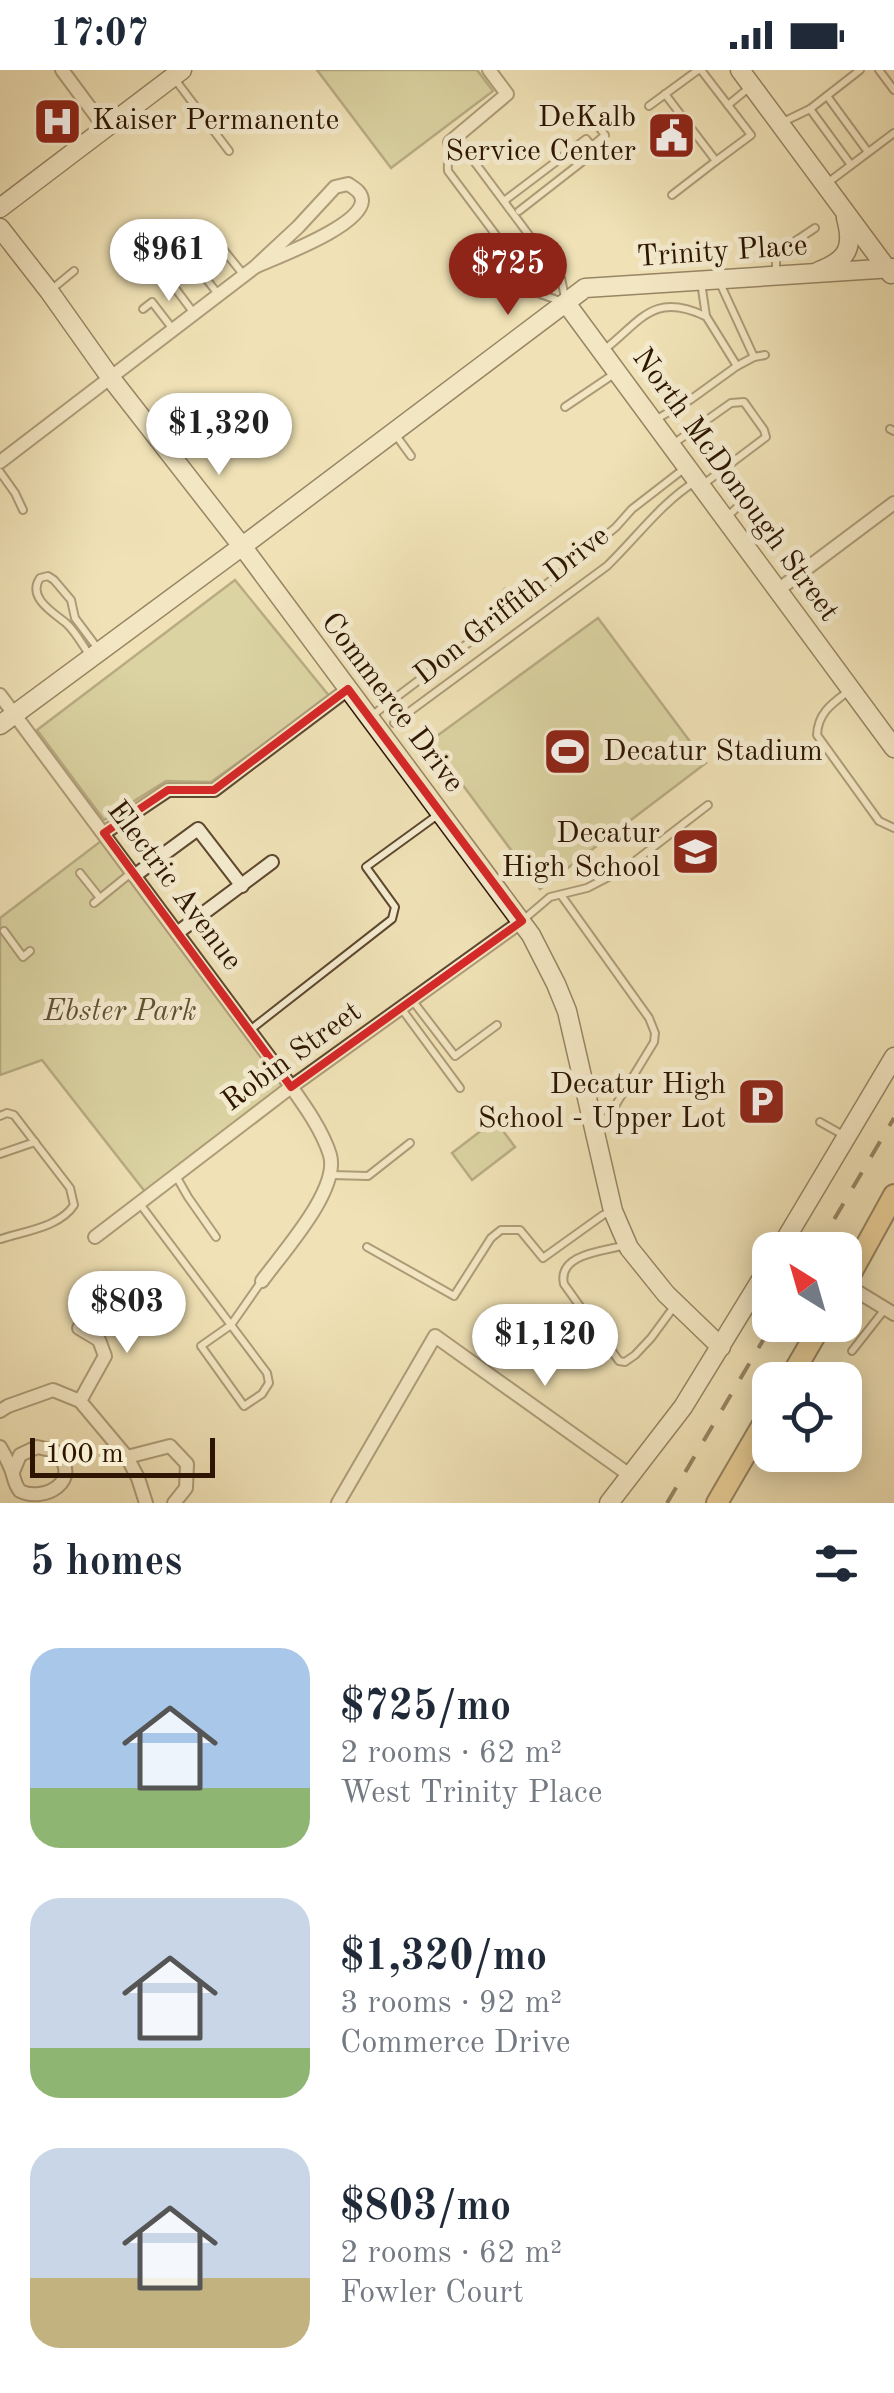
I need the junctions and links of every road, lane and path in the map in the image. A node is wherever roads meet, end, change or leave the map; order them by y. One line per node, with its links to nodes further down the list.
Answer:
1 (62, 70): 17 (street)
2 (490, 70): 19 (street)
3 (700, 70): 10 (lane); 12 (lane)
4 (740, 70): 8 (main road)
5 (860, 70): 11 (lane)
6 (879, 70): 9 (lane)
7 (178, 73): 17 (main road); 21 (lane)
8 (752, 86): 12 (lane); 15 (main road)
9 (894, 90)
10 (666, 94): 13 (lane); 23 (lane)
11 (827, 96): 14 (lane); 22 (lane)
12 (728, 105): 23 (lane)
13 (648, 106)
14 (810, 109): 15 (lane); 24 (lane)
15 (780, 124): 25 (main road)
16 (597, 126): 20 (lane)
17 (105, 128): 28 (main road)
18 (894, 133): 22 (lane)
19 (450, 142)
20 (592, 146): 27 (lane); 29 (lane)
21 (229, 151)
22 (868, 152): 24 (lane)
23 (716, 161): 26 (lane)
24 (851, 165): 25 (lane)
25 (825, 185): 30 (main road)
26 (672, 195)
27 (504, 201): 44 (lane, North McDonough Street); 44 (lane, North McDonough Street)
28 (0, 208)
29 (519, 210)
30 (845, 212): 38 (main road); 39 (main road)
31 (0, 228): 42 (main road, Commerce Drive)
32 (130, 228): 46 (lane)
33 (815, 228): 40 (lane)
34 (218, 243): 37 (lane)
35 (194, 262): 43 (lane)
36 (74, 270): 42 (lane)
37 (250, 271): 37 (street); 43 (street)
38 (891, 271): 39 (main road, Trinity Place)
39 (809, 274): 40 (main road, Trinity Place)
40 (777, 276): 41 (main road, Trinity Place)
41 (710, 280): 44 (main road, Trinity Place); 47 (lane); 51 (lane)
42 (49, 291): 54 (main road, Commerce Drive)
43 (218, 294): 46 (street)
44 (566, 303): 49 (main road, North McDonough Street); 57 (main road, Trinity Place)
45 (144, 309): 48 (lane)
46 (194, 312): 48 (street)
47 (706, 316): 49 (lane); 52 (lane)
48 (172, 329): 54 (street)
49 (602, 352): 53 (main road, North McDonough Street)
50 (764, 355): 51 (lane)
51 (754, 357): 52 (lane)
52 (738, 366): 56 (lane)
53 (617, 372): 55 (lane); 56 (main road, North McDonough Street)
54 (110, 377): 60 (street); 67 (main road, Commerce Drive)
55 (565, 406)
56 (654, 421): 58 (main road, North McDonough Street)
57 (394, 433): 59 (lane); 67 (main road, Trinity Place)
58 (672, 445): 62 (main road, North McDonough Street); 62 (lane)
59 (411, 456)
60 (0, 462)
61 (0, 472): 65 (lane)
62 (695, 478): 66 (main road, North McDonough Street); 70 (lane); 77 (lane, Don Griffith Drive)
63 (748, 497): 66 (lane)
64 (894, 504): 68 (street)
65 (24, 510)
66 (725, 518): 68 (main road, North McDonough Street)
67 (242, 546): 71 (main road, Trinity Place); 72 (main road, Commerce Drive)
68 (778, 590): 73 (main road, North McDonough Street)
69 (507, 592): 70 (lane)
70 (518, 606): 75 (lane)
71 (96, 655): 71 (lane); 76 (main road, Trinity Place)
72 (348, 689): 75 (main road, Commerce Drive); 82 (street)
73 (851, 689): 78 (main road, North McDonough Street); 81 (lane)
74 (0, 695): 76 (street, Electric Avenue)
75 (369, 718): 80 (main road, Commerce Drive)
76 (8, 720): 82 (street, Electric Avenue)
77 (394, 723)
78 (894, 748)
79 (708, 805): 87 (lane)
80 (440, 813): 88 (main road, Commerce Drive); 94 (lane)
81 (894, 828)
82 (104, 833): 85 (street, Electric Avenue)
83 (272, 862): 86 (street)
84 (80, 873): 85 (lane)
85 (133, 874): 86 (street); 90 (street, Electric Avenue)
86 (242, 886): 90 (street)
87 (561, 896): 88 (lane); 98 (lane)
88 (522, 921): 92 (street, Robin Street); 98 (main road, Commerce Drive)
89 (4, 931): 91 (lane)
90 (177, 934): 94 (street, Electric Avenue)
91 (30, 951)
92 (407, 1004): 93 (lane); 96 (street, Robin Street); 97 (lane)
93 (497, 1025)
94 (250, 1031): 96 (street, Electric Avenue)
95 (894, 1057): 101 (main road)
96 (291, 1087): 105 (street, Robin Street); 106 (street, Electric Avenue)
97 (460, 1088)
98 (592, 1114): 109 (main road, Commerce Drive)
99 (0, 1116): 102 (lane)
100 (820, 1122): 101 (lane)
101 (846, 1137): 110 (main road)
102 (35, 1142): 104 (lane); 113 (lane)
103 (410, 1143): 106 (lane)
104 (0, 1154)
105 (176, 1175): 108 (street, Robin Street); 112 (lane)
106 (330, 1175): 117 (street)
107 (894, 1195): 116 (main road)
108 (139, 1203): 111 (street, Robin Street); 122 (lane)
109 (614, 1211): 114 (main road, Commerce Drive); 115 (lane)
110 (790, 1232)
111 (95, 1237)
112 (216, 1237)
113 (1, 1239)
114 (628, 1245): 120 (main road, Commerce Drive); 120 (lane)
115 (367, 1247)
116 (862, 1253)
117 (262, 1282): 122 (lane)
118 (752, 1295): 124 (main road)
119 (862, 1295): 121 (street)
120 (676, 1304): 124 (main road, Commerce Drive)
121 (890, 1312): 125 (lane)
122 (231, 1325): 122 (lane)
123 (79, 1328): 126 (street)
124 (721, 1347): 132 (main road)
125 (852, 1351)
126 (80, 1401): 127 (street); 130 (street)
127 (0, 1411)
128 (752, 1443): 137 (main road)
129 (0, 1446): 131 (street)
130 (126, 1457): 133 (street); 134 (street)
131 (13, 1472): 131 (street)
132 (631, 1476): 135 (street); 136 (main road)
133 (146, 1503)
134 (174, 1503)
135 (338, 1503)
136 (609, 1503)
137 (717, 1503)

